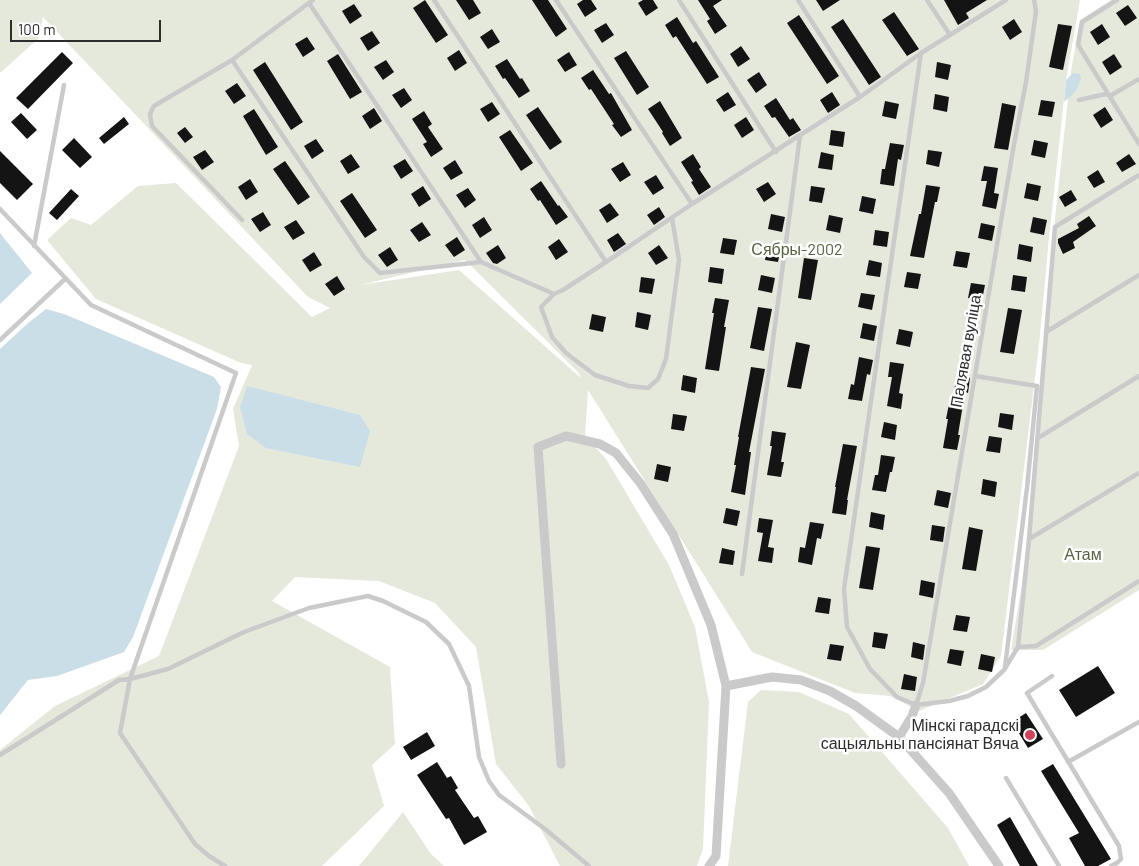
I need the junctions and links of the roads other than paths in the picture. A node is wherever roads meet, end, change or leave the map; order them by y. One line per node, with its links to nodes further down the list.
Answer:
1 (434, 0): 28 (lane)
2 (556, 0): 22 (lane)
3 (679, 0): 20 (lane)
4 (798, 0): 16 (lane)
5 (927, 0): 10 (lane)
6 (1006, 0): 10 (lane)
7 (1034, 0): 34 (lane, Палявая вуліца)
8 (1117, 0): 15 (lane)
9 (311, 1): 12 (lane); 27 (lane)
10 (950, 35): 11 (lane)
11 (921, 53): 16 (lane); 46 (lane)
12 (232, 60): 25 (lane); 27 (lane)
13 (1139, 79): 15 (lane)
14 (64, 85): 26 (lane)
15 (1110, 96): 17 (lane); 19 (lane)
16 (860, 97): 18 (lane)
17 (1079, 100)
18 (800, 136): 20 (lane); 39 (lane)
19 (1139, 144)
20 (776, 152): 22 (lane)
21 (1139, 174): 32 (lane)
22 (692, 204): 24 (lane)
23 (0, 209): 26 (lane)
24 (672, 218): 28 (lane); 31 (lane)
25 (242, 220)
26 (34, 246): 30 (lane)
27 (481, 262): 31 (lane)
28 (606, 262): 31 (lane)
29 (1139, 275): 32 (lane)
30 (65, 279): 33 (lane); 44 (lane)
31 (554, 294)
32 (1046, 332): 36 (lane)
33 (0, 340)
34 (974, 376): 42 (lane); 46 (lane, Палявая вуліца)
35 (1139, 376): 36 (lane)
36 (1038, 438): 38 (lane)
37 (1139, 473): 38 (lane)
38 (1029, 540): 41 (lane)
39 (742, 574)
40 (1139, 581): 41 (lane)
41 (1018, 647): 42 (lane)
42 (1004, 670): 46 (lane)
43 (1052, 676): 50 (lane)
44 (130, 680): 49 (lane); 54 (lane); 55 (lane)
45 (726, 686): 48 (street); 51 (street); 56 (street)
46 (916, 705): 48 (street)
47 (1139, 722): 50 (lane)
48 (899, 737): 57 (street)
49 (0, 755)
50 (1068, 762): 53 (lane)
51 (560, 764)
52 (1006, 778): 58 (lane)
53 (1118, 864): 59 (lane)
54 (226, 866)
55 (590, 866)
56 (709, 866)
57 (999, 866)
58 (1058, 866)
59 (1111, 866)

